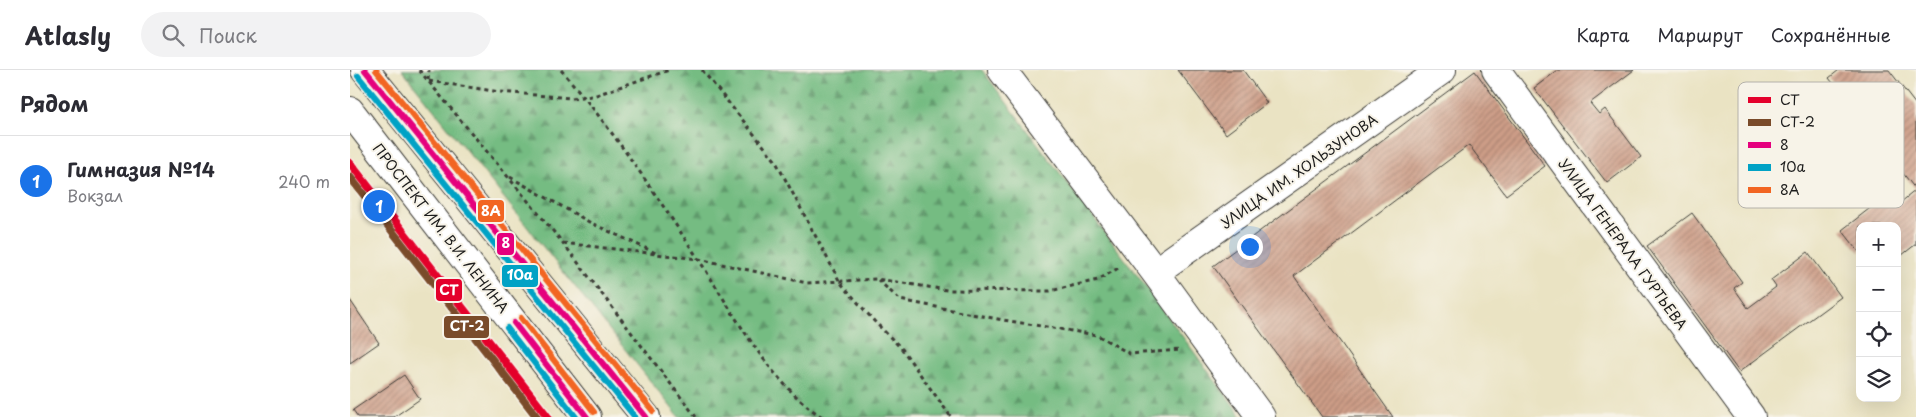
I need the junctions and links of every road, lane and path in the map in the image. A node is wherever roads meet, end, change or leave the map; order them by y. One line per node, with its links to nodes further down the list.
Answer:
1 (365, 70): 23 (street)
2 (419, 70): 10 (path)
3 (430, 70): 10 (path)
4 (561, 70): 11 (path)
5 (670, 70): 11 (path)
6 (702, 70): 20 (path)
7 (1002, 70): 18 (street)
8 (1442, 70): 18 (street, УЛИЦА ИМ. ХОЛЬЗУНОВА)
9 (1496, 70): 28 (street, УЛИЦА ГЕНЕРАЛА ГУРТЬЕВА)
10 (428, 81): 11 (path); 13 (path)
11 (584, 97): 16 (path)
12 (350, 111): 22 (street, ПРОСПЕКТ ИМ. В.И. ЛЕНИНА)
13 (506, 175): 14 (path); 15 (path)
14 (563, 243): 15 (path); 24 (path)
15 (660, 255): 16 (path)
16 (699, 259): 20 (path); 25 (path)
17 (1124, 265): 19 (path)
18 (1155, 272): 27 (street)
19 (877, 279): 20 (path); 21 (path)
20 (840, 282): 26 (path)
21 (1189, 349)
22 (587, 417)
23 (646, 417)
24 (696, 417)
25 (822, 417)
26 (951, 417)
27 (1261, 417)
28 (1751, 417)

